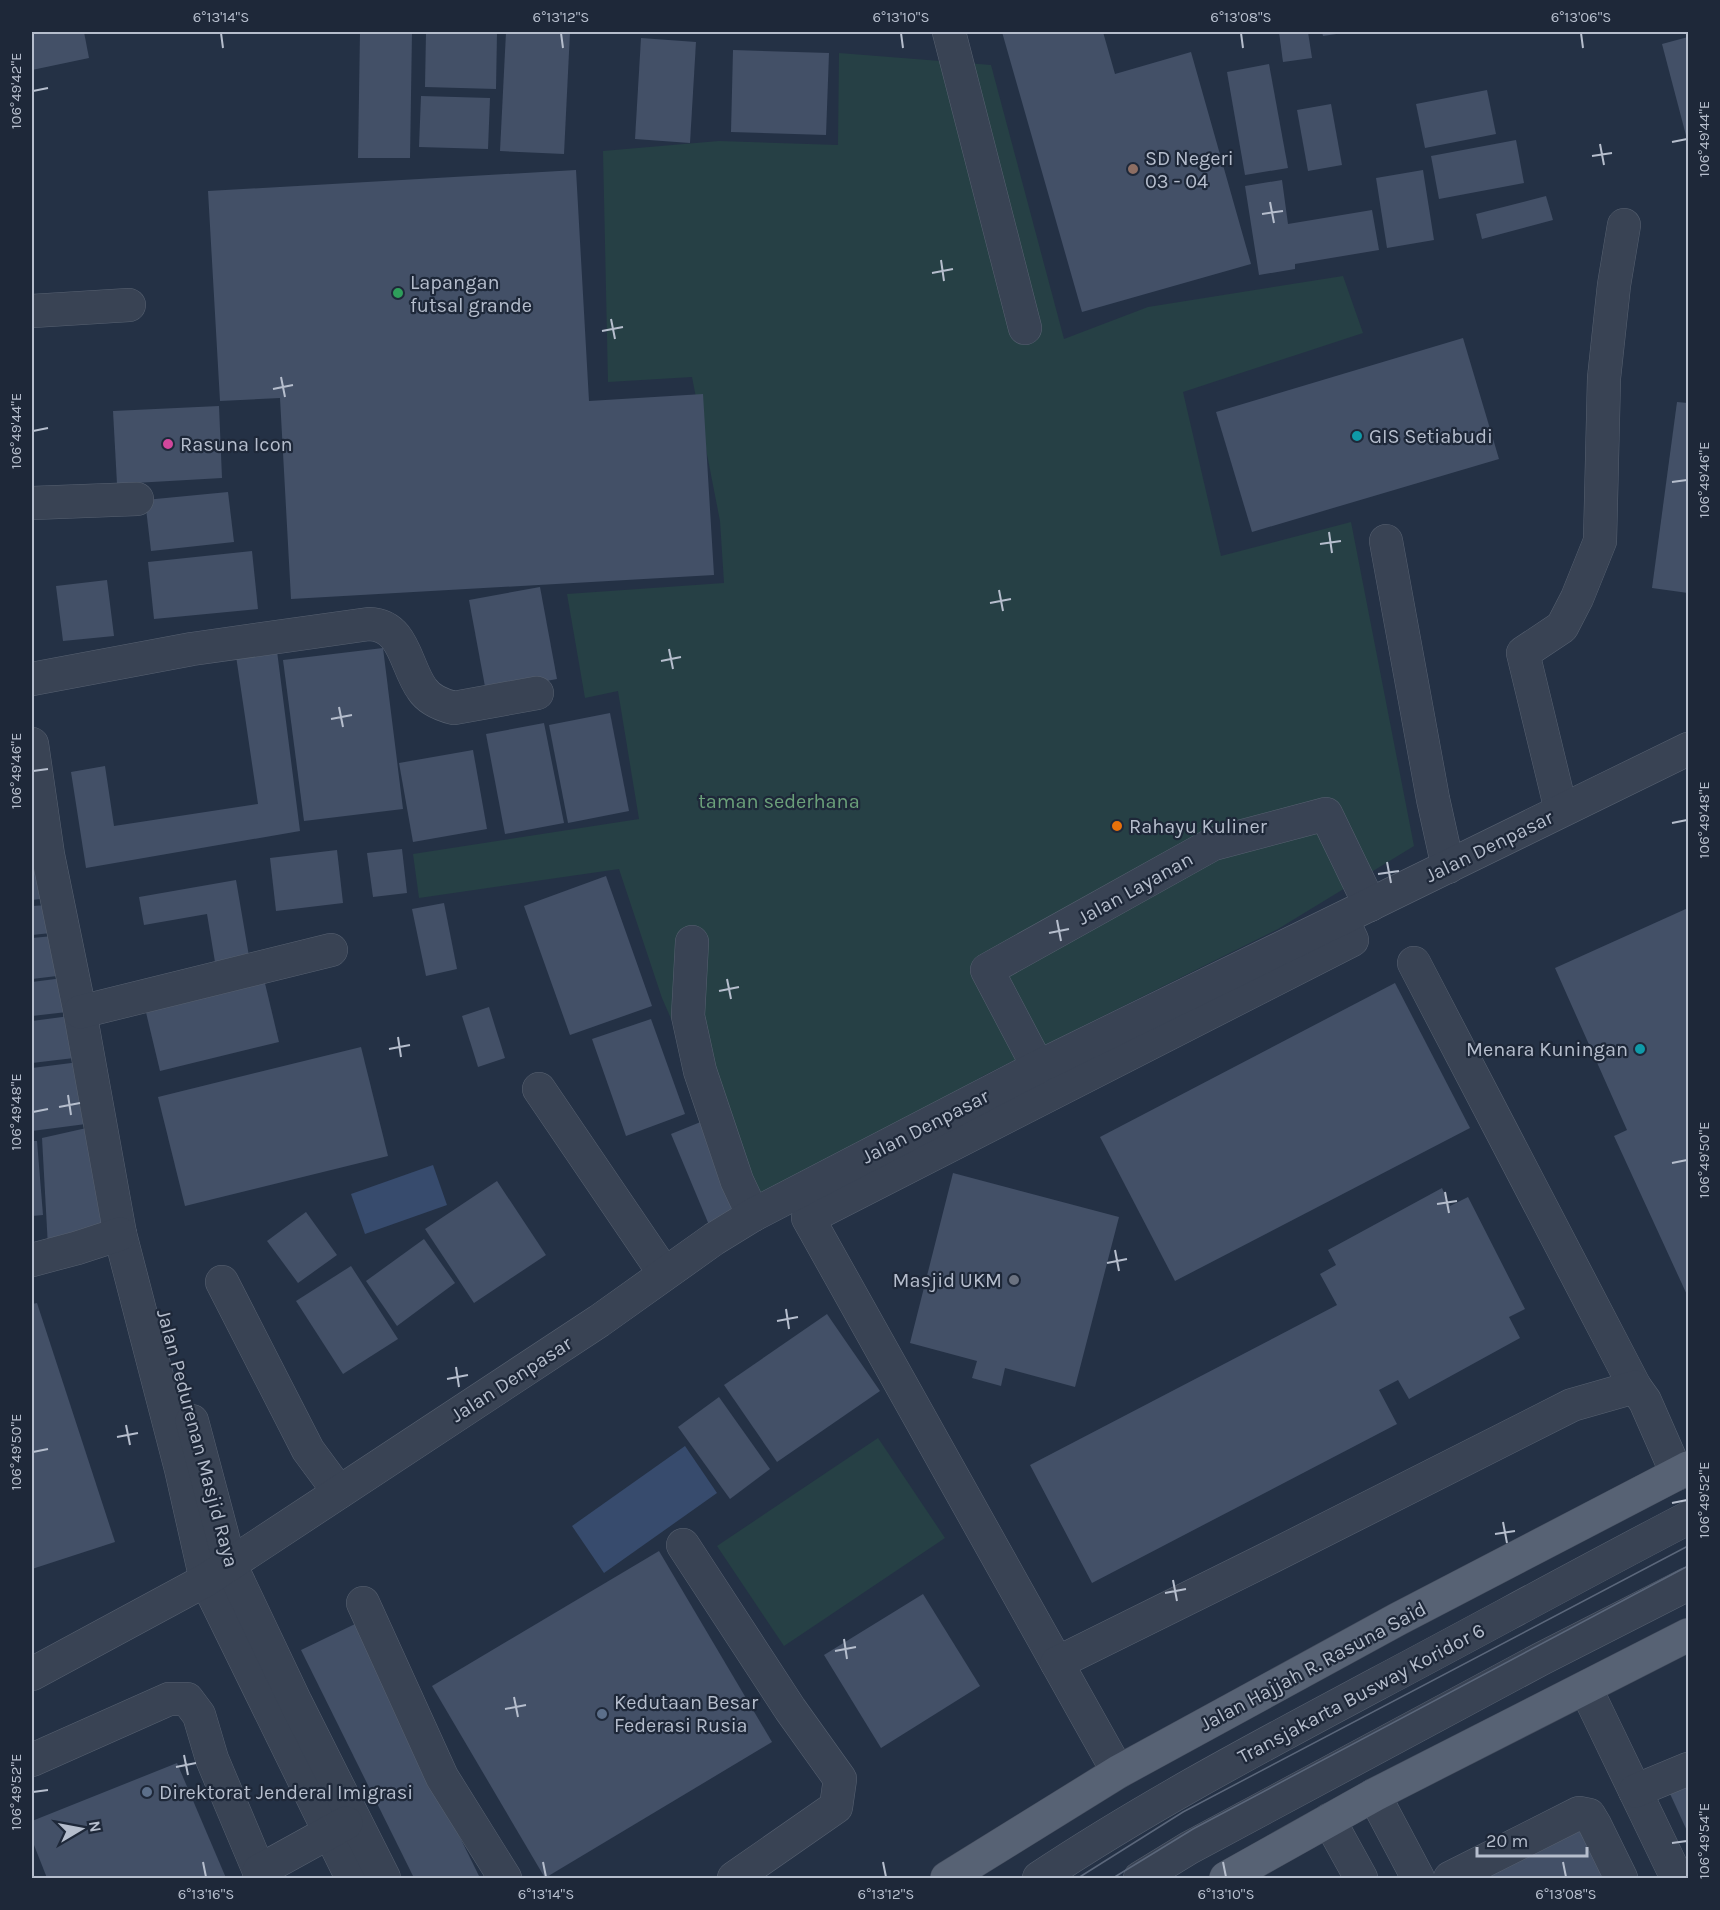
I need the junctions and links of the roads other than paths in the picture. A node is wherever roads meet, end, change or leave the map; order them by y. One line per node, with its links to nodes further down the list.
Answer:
1 (950, 32): 5 (street)
2 (1624, 225): 13 (street)
3 (129, 304): 4 (street)
4 (32, 311)
5 (1025, 328)
6 (137, 499): 7 (street)
7 (32, 503)
8 (1386, 540): 14 (street)
9 (32, 680): 10 (street)
10 (537, 693)
11 (32, 744): 19 (street, Jalan Pedurenan Masjid Raya)
12 (1689, 749): 13 (street, Jalan Denpasar)
13 (1561, 810): 14 (street, Jalan Denpasar)
14 (1448, 867): 15 (street, Jalan Denpasar)
15 (1356, 912): 20 (street, Jalan Denpasar); 20 (street, Jalan Layanan); 36 (street)
16 (692, 942): 22 (street)
17 (331, 950): 19 (street)
18 (1414, 963): 27 (street)
19 (80, 1012): 23 (street, Jalan Pedurenan Masjid Raya)
20 (1038, 1067): 22 (street, Jalan Denpasar)
21 (539, 1089): 25 (street)
22 (753, 1215): 25 (street, Jalan Denpasar)
23 (120, 1234): 24 (street); 32 (street, Jalan Pedurenan Masjid Raya)
24 (32, 1260)
25 (664, 1274): 29 (street, Jalan Denpasar)
26 (222, 1282): 29 (street)
27 (1635, 1387): 28 (street); 36 (street)
28 (1683, 1471): 41 (main road, Jalan Hajjah R. Rasuna Said)
29 (339, 1492): 32 (street, Jalan Denpasar)
30 (1689, 1518): 52 (street, Transjakarta Busway Koridor 6)
31 (683, 1545): 50 (street)
32 (218, 1572): 37 (street, Jalan Denpasar); 45 (street, Jalan Pedurenan Masjid Raya)
33 (1689, 1584): 53 (street)
34 (363, 1604): 49 (street)
35 (1689, 1635): 38 (main road)
36 (1057, 1663): 41 (street)
37 (32, 1674)
38 (1586, 1689): 42 (street); 43 (main road)
39 (32, 1760): 46 (street)
40 (1689, 1769): 42 (street)
41 (1118, 1772): 51 (main road, Jalan Hajjah R. Rasuna Said)
42 (1635, 1791): 59 (street)
43 (1374, 1795): 44 (main road); 56 (street)
44 (1329, 1820): 54 (main road); 55 (street)
45 (341, 1826): 46 (street); 47 (street, Jalan Pedurenan Masjid Raya); 48 (street, Jalan Pedurenan Masjid Raya)
46 (260, 1875)
47 (352, 1878)
48 (384, 1878)
49 (505, 1878)
50 (734, 1878)
51 (947, 1878)
52 (1040, 1878)
53 (1140, 1878)
54 (1226, 1878)
55 (1361, 1878)
56 (1418, 1878)
57 (1450, 1878): 58 (street)
58 (1622, 1878)
59 (1677, 1878)

